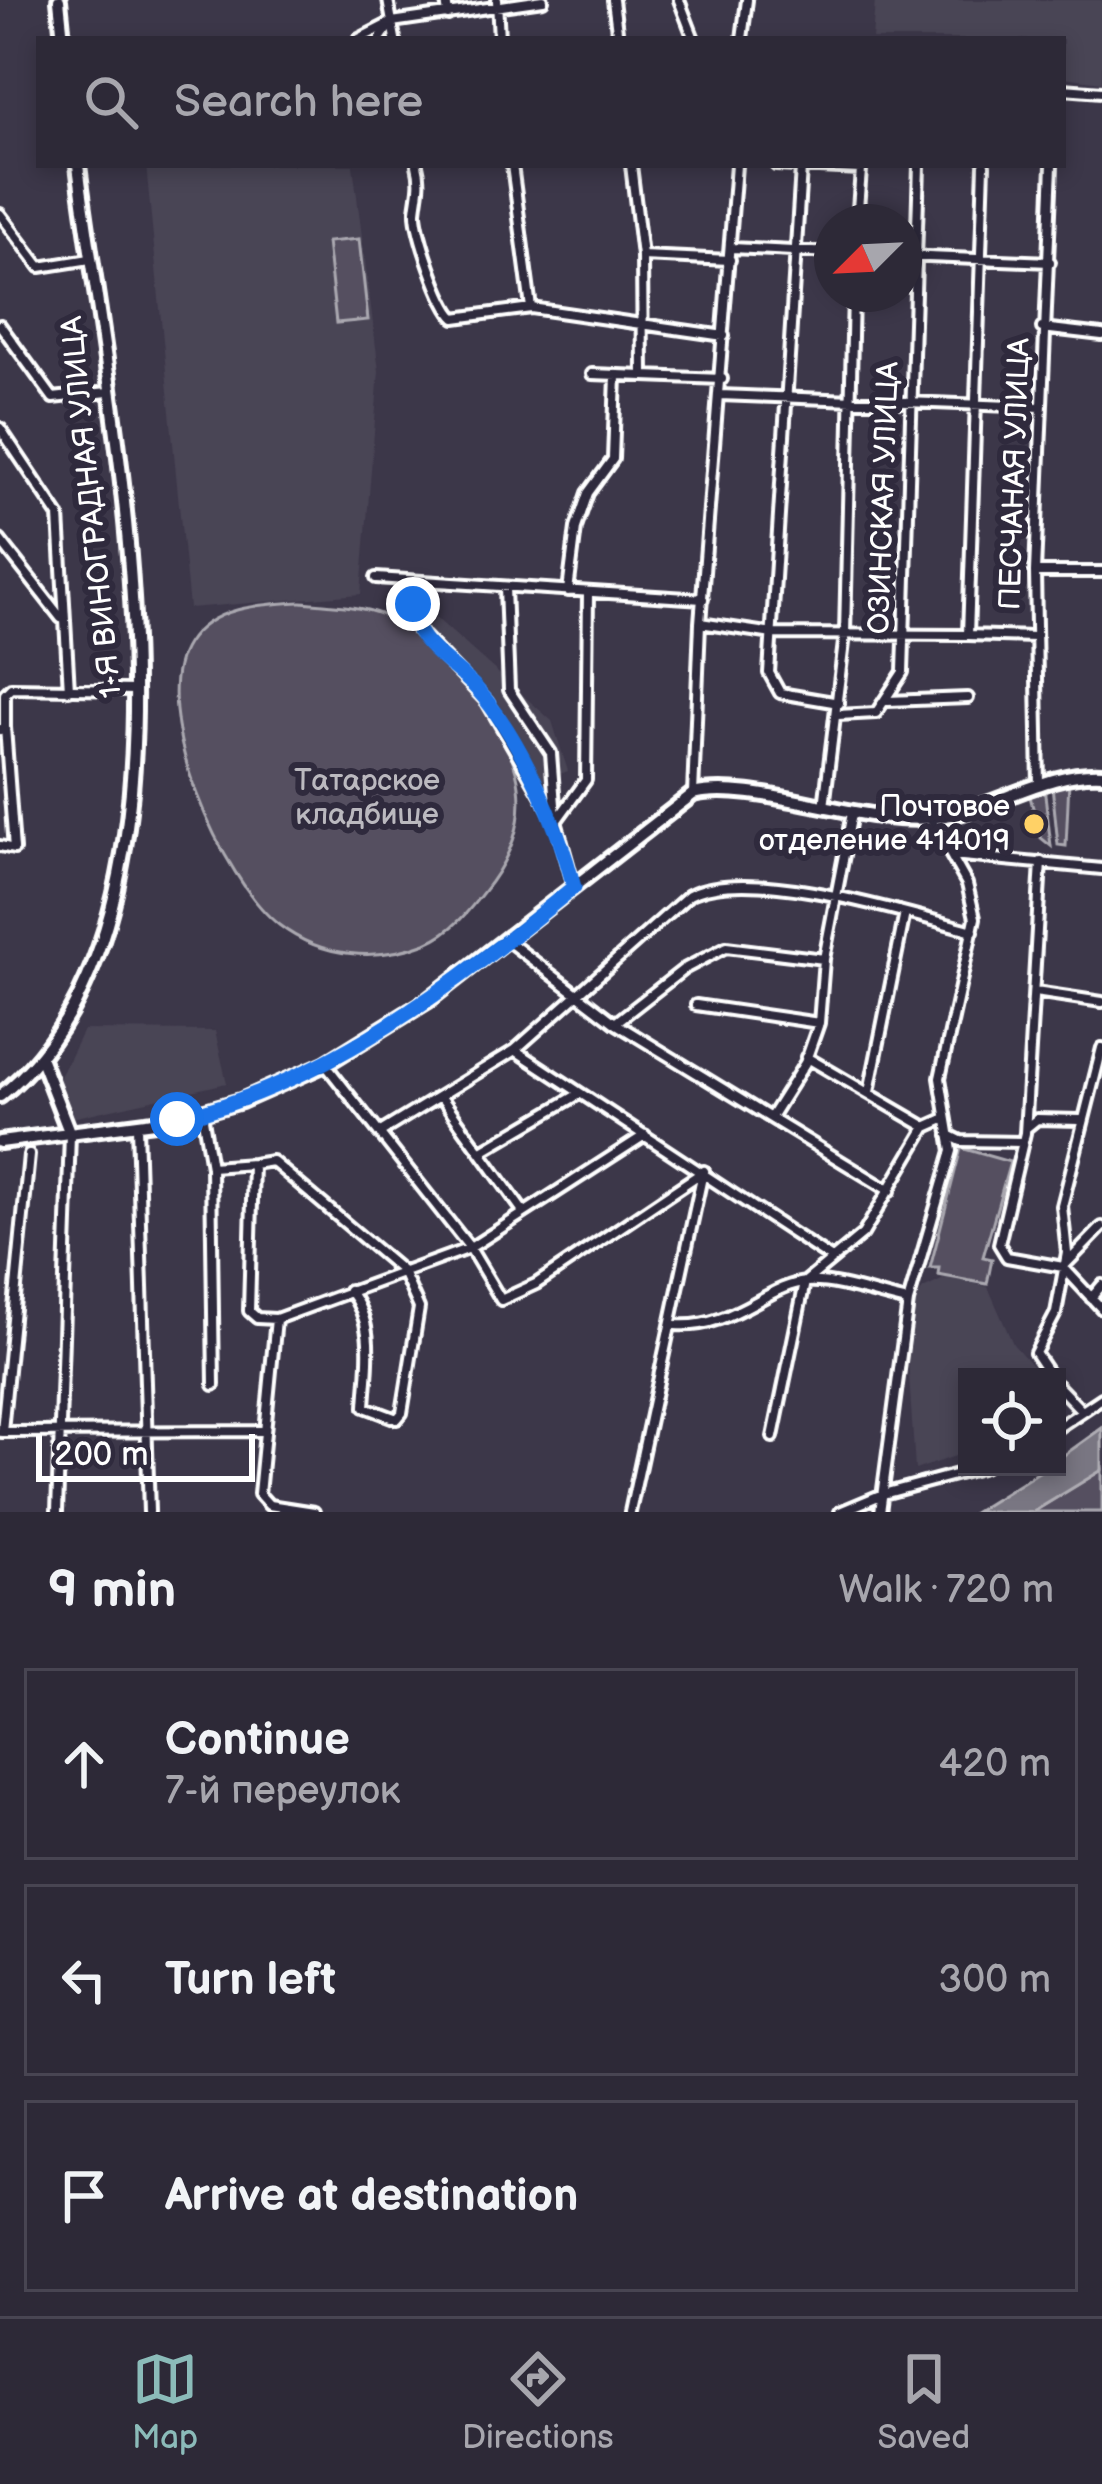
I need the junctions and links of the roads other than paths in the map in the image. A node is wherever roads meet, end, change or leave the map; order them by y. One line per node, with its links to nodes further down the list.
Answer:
1 (58, 0): 11 (street)
2 (388, 0): 10 (street)
3 (446, 0): 9 (street)
4 (543, 0): 8 (street)
5 (614, 0): 16 (street)
6 (680, 0): 17 (street)
7 (747, 0): 18 (street)
8 (497, 5): 9 (street); 15 (street)
9 (448, 15): 10 (street)
10 (392, 22): 12 (street); 13 (street); 14 (street)
11 (63, 36)
12 (365, 36)
13 (382, 36)
14 (394, 36)
15 (499, 36)
16 (617, 36)
17 (693, 36)
18 (742, 36)
19 (1066, 88): 20 (street)
20 (1102, 92)
21 (79, 168): 39 (street, 1-Я ВИНОГРАДНАЯ УЛИЦА)
22 (418, 168): 43 (street)
23 (512, 168): 43 (street)
24 (631, 168): 37 (street)
25 (736, 168): 34 (street)
26 (801, 168): 35 (street)
27 (861, 168): 31 (street)
28 (919, 168): 32 (street, ОЗИНСКАЯ УЛИЦА)
29 (984, 168): 41 (street)
30 (1052, 168): 42 (street, ПЕСЧАНАЯ УЛИЦА)
31 (858, 204)
32 (918, 204)
33 (0, 214): 39 (street)
34 (732, 248): 35 (street); 40 (street)
35 (795, 250): 36 (street); 57 (street)
36 (814, 252)
37 (642, 256): 40 (street); 47 (street)
38 (922, 256): 41 (street)
39 (90, 259): 55 (street, 1-Я ВИНОГРАДНАЯ УЛИЦА)
40 (730, 260): 50 (street)
41 (984, 260): 42 (street); 60 (street)
42 (1050, 262): 48 (street, ПЕСЧАНАЯ УЛИЦА)
43 (531, 308): 47 (street)
44 (853, 312): 58 (street)
45 (914, 312): 59 (street, ОЗИНСКАЯ УЛИЦА)
46 (0, 326): 55 (street)
47 (643, 327): 50 (street); 52 (street)
48 (1042, 328): 49 (street); 61 (street, ПЕСЧАНАЯ УЛИЦА)
49 (1102, 335)
50 (724, 336): 54 (street)
51 (592, 374): 53 (street)
52 (643, 375): 53 (street); 54 (street)
53 (616, 376): 69 (street)
54 (722, 379): 56 (street)
55 (107, 392): 79 (street, 1-Я ВИНОГРАДНАЯ УЛИЦА)
56 (720, 395): 57 (street); 71 (street)
57 (790, 400): 58 (street); 74 (street)
58 (851, 402): 59 (street); 75 (street)
59 (910, 405): 60 (street); 77 (street, ОЗИНСКАЯ УЛИЦА)
60 (974, 406): 61 (street); 76 (street)
61 (1040, 407): 64 (street, ПЕСЧАНАЯ УЛИЦА)
62 (0, 428): 72 (street)
63 (0, 540): 72 (street)
64 (1035, 572): 65 (street); 78 (street, ПЕСЧАНАЯ УЛИЦА)
65 (1102, 572)
66 (376, 578): 67 (street)
67 (416, 583): 68 (street); 92 (street)
68 (505, 588): 69 (street); 92 (street)
69 (568, 591): 70 (street)
70 (588, 592): 71 (street); 92 (street)
71 (703, 599): 73 (street)
72 (62, 619): 80 (street)
73 (700, 622): 74 (street); 88 (street)
74 (773, 634): 75 (street); 83 (street)
75 (844, 634): 77 (street); 83 (street)
76 (968, 634): 77 (street); 78 (street)
77 (904, 636): 82 (street, ОЗИНСКАЯ УЛИЦА)
78 (1034, 637): 87 (street, ПЕСЧАНАЯ УЛИЦА)
79 (136, 690): 80 (street); 111 (street, 1-Я ВИНОГРАДНАЯ УЛИЦА)
80 (69, 691): 85 (street)
81 (968, 698): 82 (street)
82 (886, 701): 84 (street)
83 (839, 703): 84 (street)
84 (838, 715): 89 (street)
85 (3, 728): 93 (street)
86 (1102, 774): 87 (street)
87 (1039, 785): 91 (street)
88 (693, 794): 89 (street); 97 (street)
89 (824, 808): 90 (street)
90 (852, 813): 91 (street); 98 (street)
91 (930, 818): 94 (street)
92 (556, 821): 97 (street)
93 (0, 846)
94 (952, 855): 95 (street); 100 (street)
95 (1041, 862): 96 (street); 103 (street)
96 (1102, 868)
97 (574, 887): 101 (street)
98 (835, 897): 99 (street); 102 (street); 104 (street)
99 (905, 913): 100 (street); 114 (street)
100 (973, 931): 122 (street)
101 (508, 941): 104 (street); 113 (street)
102 (824, 959): 107 (street); 108 (street)
103 (1035, 992): 105 (street); 126 (street)
104 (575, 995): 107 (street); 110 (street)
105 (1102, 1002)
106 (696, 1005): 108 (street)
107 (615, 1023): 121 (street)
108 (819, 1023): 112 (street)
109 (1102, 1048): 118 (street)
110 (515, 1050): 115 (street); 117 (street)
111 (40, 1057): 116 (street, 1-Я ВИНОГРАДНАЯ УЛИЦА); 128 (street)
112 (806, 1057): 114 (street); 121 (street)
113 (325, 1064): 119 (street); 127 (street)
114 (869, 1092): 125 (street)
115 (580, 1094): 129 (street); 133 (street)
116 (0, 1096)
117 (441, 1097): 127 (street); 133 (street)
118 (1089, 1112): 120 (street); 123 (street)
119 (202, 1113): 124 (street); 136 (street)
120 (1102, 1115)
121 (771, 1117): 138 (street)
122 (944, 1119): 125 (street); 130 (street)
123 (1080, 1120): 126 (street); 143 (street)
124 (136, 1126): 128 (street); 161 (street)
125 (926, 1127): 138 (street)
126 (1026, 1127): 132 (street)
127 (379, 1133): 141 (street)
128 (70, 1134): 131 (street); 162 (street)
129 (645, 1135): 137 (street); 139 (street)
130 (948, 1135): 132 (street); 149 (street)
131 (0, 1142)
132 (1024, 1142): 143 (street)
133 (482, 1151): 139 (street)
134 (29, 1155): 160 (street)
135 (254, 1164): 136 (street); 144 (street); 151 (street)
136 (211, 1167): 154 (street)
137 (704, 1171): 141 (street); 142 (street); 152 (street)
138 (890, 1191): 142 (street)
139 (522, 1210): 141 (street)
140 (1102, 1227): 143 (street)
141 (470, 1248): 144 (street)
142 (832, 1259): 145 (street)
143 (1063, 1267): 148 (street); 153 (street)
144 (403, 1271): 147 (street); 147 (street)
145 (805, 1282): 149 (street); 152 (street); 163 (street)
146 (1102, 1285): 148 (street)
147 (349, 1290): 151 (street)
148 (1091, 1298): 150 (street)
149 (908, 1302): 165 (street)
150 (1102, 1309)
151 (276, 1319): 159 (street)
152 (674, 1325): 170 (street)
153 (1044, 1368)
154 (214, 1385)
155 (1066, 1394): 157 (street)
156 (1102, 1398): 157 (street)
157 (1082, 1411): 158 (street)
158 (1066, 1422)
159 (264, 1431): 161 (street); 166 (street)
160 (1, 1432): 162 (street)
161 (148, 1432): 162 (street); 168 (street)
162 (61, 1433): 167 (street)
163 (773, 1437)
164 (958, 1474): 165 (street)
165 (883, 1494): 171 (street); 172 (street)
166 (284, 1510): 169 (street)
167 (57, 1512)
168 (149, 1512)
169 (314, 1512)
170 (630, 1512)
171 (839, 1512)
172 (880, 1512)

